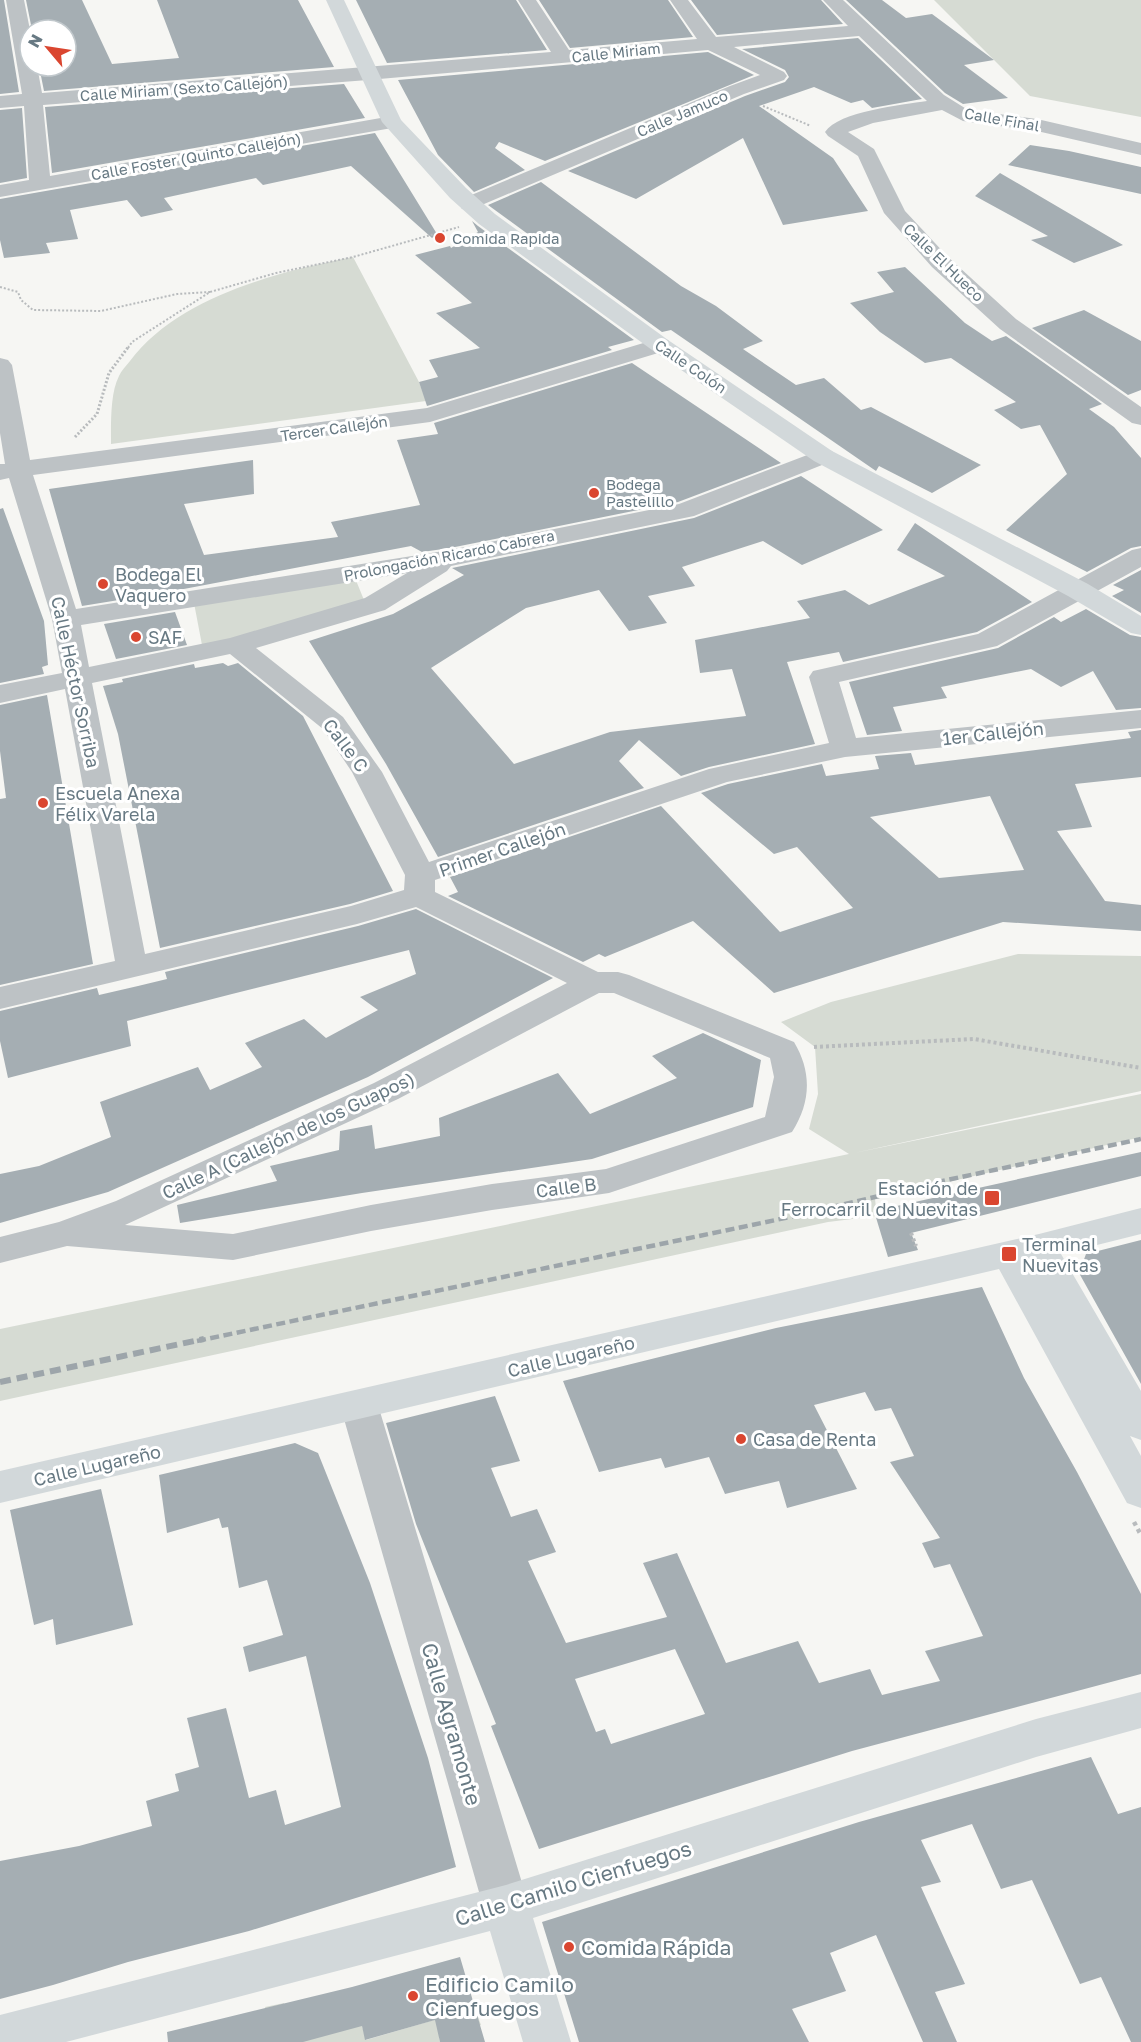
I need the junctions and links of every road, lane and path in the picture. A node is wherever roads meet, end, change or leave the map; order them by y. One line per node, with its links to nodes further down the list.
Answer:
1 (15, 0): 11 (street)
2 (335, 0): 9 (street, Calle Colón)
3 (527, 0): 8 (street)
4 (679, 0): 7 (street, Calle Jamuco)
5 (832, 0): 6 (street, Calle Final)
6 (863, 30): 7 (street, Calle Miriam); 13 (street, Calle Final)
7 (710, 43): 8 (street, Calle Miriam); 10 (street, Calle Jamuco)
8 (564, 57): 9 (street, Calle Miriam)
9 (369, 74): 11 (street, Calle Miriam (Sexto Callejón)); 14 (street, Calle Colón)
10 (729, 93): 15 (path); 19 (street, Calle Jamuco)
11 (33, 99): 12 (street, Calle Miriam (Sexto Callejón)); 17 (street)
12 (0, 102)
13 (944, 104): 15 (street); 16 (street, Calle Final)
14 (392, 122): 17 (street, Calle Foster (Quinto Callejón)); 19 (street, Calle Colón)
15 (835, 132): 24 (street, Calle El Hueco)
16 (1141, 149)
17 (40, 183): 18 (street, Calle Foster (Quinto Callejón))
18 (0, 191)
19 (478, 212): 21 (path); 22 (street, Calle Colón)
20 (0, 287): 21 (path)
21 (210, 292): 25 (path)
22 (660, 345): 26 (street, Calle Colón); 27 (street, Tercer Callejón)
23 (0, 365): 27 (street, Calle Héctor Sorriba)
24 (1141, 418)
25 (69, 444)
26 (824, 456): 29 (street, Prolongación Ricardo Cabrera); 30 (street, Calle Colón)
27 (10, 471): 31 (street, Calle Héctor Sorriba)
28 (1141, 556): 30 (street)
29 (450, 558): 31 (street, Prolongación Ricardo Cabrera); 33 (street)
30 (1078, 590): 32 (street, Calle Colón); 37 (street)
31 (66, 619): 34 (street, Calle Héctor Sorriba)
32 (1141, 627)
33 (235, 645): 34 (street); 38 (street, Calle C)
34 (77, 678): 35 (street); 39 (street, Calle Héctor Sorriba)
35 (0, 694)
36 (1141, 719): 37 (street, 1er Callejón)
37 (845, 748): 38 (street, Primer Callejón)
38 (420, 886): 39 (street, Primer Callejón); 40 (street)
39 (132, 968): 41 (street, Primer Callejón)
40 (580, 990): 42 (street, Calle B); 45 (street, Calle A (Callejón de los Guapos))
41 (0, 998)
42 (768, 1042): 43 (path); 45 (street, Calle B)
43 (1141, 1068)
44 (1141, 1221): 47 (street, Calle Lugareño)
45 (67, 1233): 46 (street, Calle A (Callejón de los Guapos))
46 (0, 1250)
47 (1024, 1251): 48 (street, Calle Lugareño); 49 (street); 51 (street)
48 (359, 1405): 50 (street, Calle Lugareño); 54 (street, Calle Agramonte)
49 (1141, 1425)
50 (0, 1487)
51 (1136, 1503): 52 (path)
52 (1141, 1535)
53 (1141, 1710): 54 (street, Calle Camilo Cienfuegos)
54 (506, 1906): 55 (street, Calle Camilo Cienfuegos); 56 (street, Calle Agramonte)
55 (0, 2037)
56 (547, 2042)

